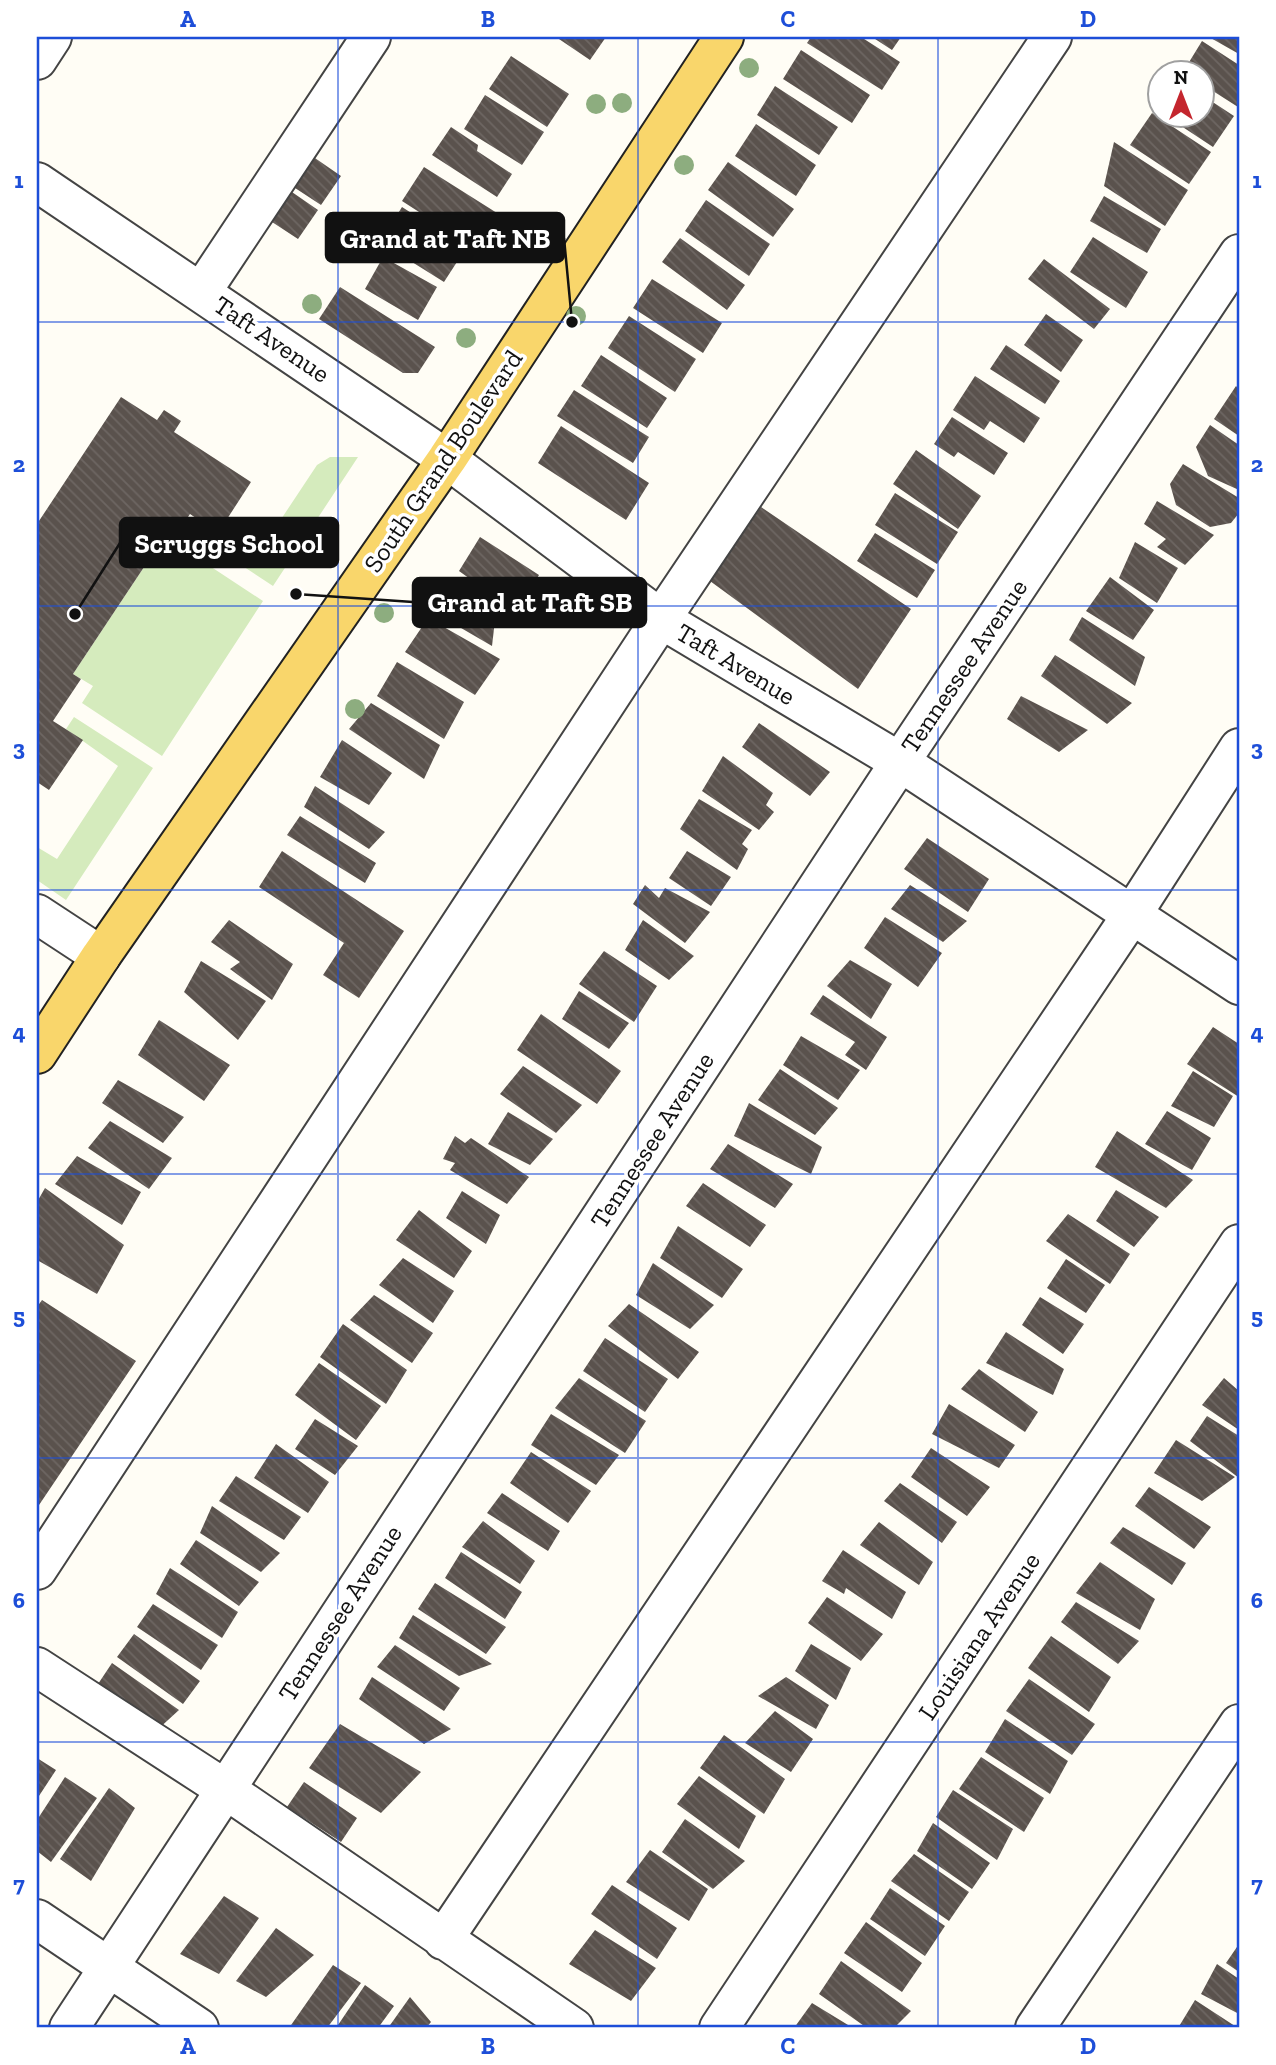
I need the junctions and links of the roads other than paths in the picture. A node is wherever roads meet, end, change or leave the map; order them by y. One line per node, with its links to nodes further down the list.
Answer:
1 (52, 37): 5 (street)
2 (371, 37): 8 (street)
3 (724, 37): 9 (main road, South Grand Boulevard)
4 (1052, 37): 10 (street)
5 (37, 60)
6 (37, 182): 8 (street, Taft Avenue)
7 (1239, 254): 12 (street, Tennessee Avenue)
8 (202, 291): 9 (street, Taft Avenue)
9 (447, 459): 10 (street, Taft Avenue); 15 (main road, South Grand Boulevard)
10 (662, 619): 12 (street, Taft Avenue); 19 (street)
11 (1239, 748): 13 (street)
12 (900, 762): 13 (street, Taft Avenue); 22 (street, Tennessee Avenue)
13 (1133, 913): 16 (street, Taft Avenue); 24 (street)
14 (37, 914): 15 (street)
15 (101, 956): 17 (main road, South Grand Boulevard)
16 (1239, 985)
17 (37, 1054)
18 (1239, 1244): 29 (street, Louisiana Avenue)
19 (37, 1570)
20 (37, 1667): 22 (street)
21 (1239, 1724): 30 (street)
22 (225, 1789): 24 (street); 25 (street, Tennessee Avenue)
23 (37, 1919): 25 (street)
24 (443, 1940): 28 (street)
25 (111, 1968): 26 (street, Tennessee Avenue); 27 (street)
26 (69, 2028)
27 (199, 2028)
28 (574, 2028)
29 (719, 2028)
30 (1035, 2028)

